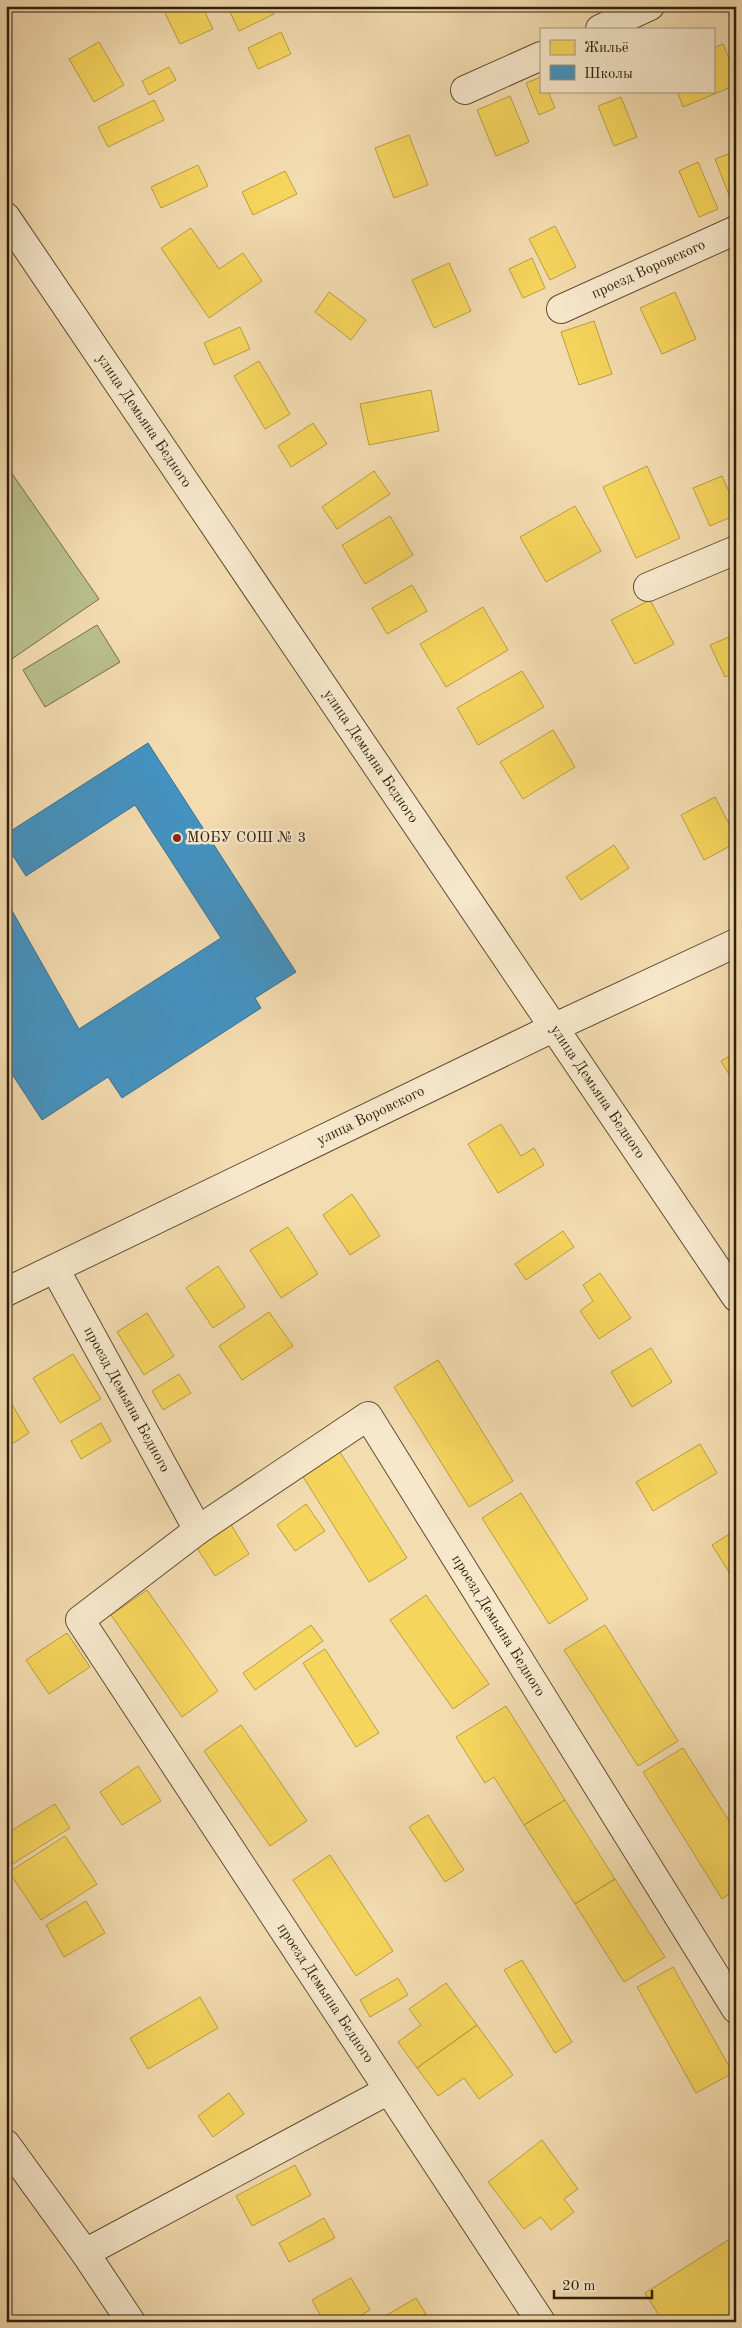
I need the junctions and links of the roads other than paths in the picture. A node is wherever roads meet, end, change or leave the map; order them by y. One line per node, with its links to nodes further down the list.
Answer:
1 (650, 6): 2 (street)
2 (602, 28)
3 (540, 56): 4 (street)
4 (465, 90)
5 (6, 217): 11 (street, улица Демьяна Бедного)
6 (736, 230): 7 (street, проезд Воровского)
7 (561, 309)
8 (736, 550): 9 (street)
9 (648, 587)
10 (736, 943): 11 (street, улица Воровского)
11 (553, 1028): 12 (street, улица Воровского); 14 (street, улица Демьяна Бедного)
12 (55, 1269): 13 (street, улица Воровского); 15 (street, проезд Демьяна Бедного)
13 (6, 1292)
14 (736, 1297)
15 (198, 1530): 16 (street, проезд Демьяна Бедного); 17 (street, проезд Демьяна Бедного)
16 (736, 2009)
17 (387, 2090): 19 (street); 21 (street, проезд Демьяна Бедного)
18 (6, 2144): 19 (street)
19 (86, 2253): 20 (street)
20 (131, 2322)
21 (540, 2322)

